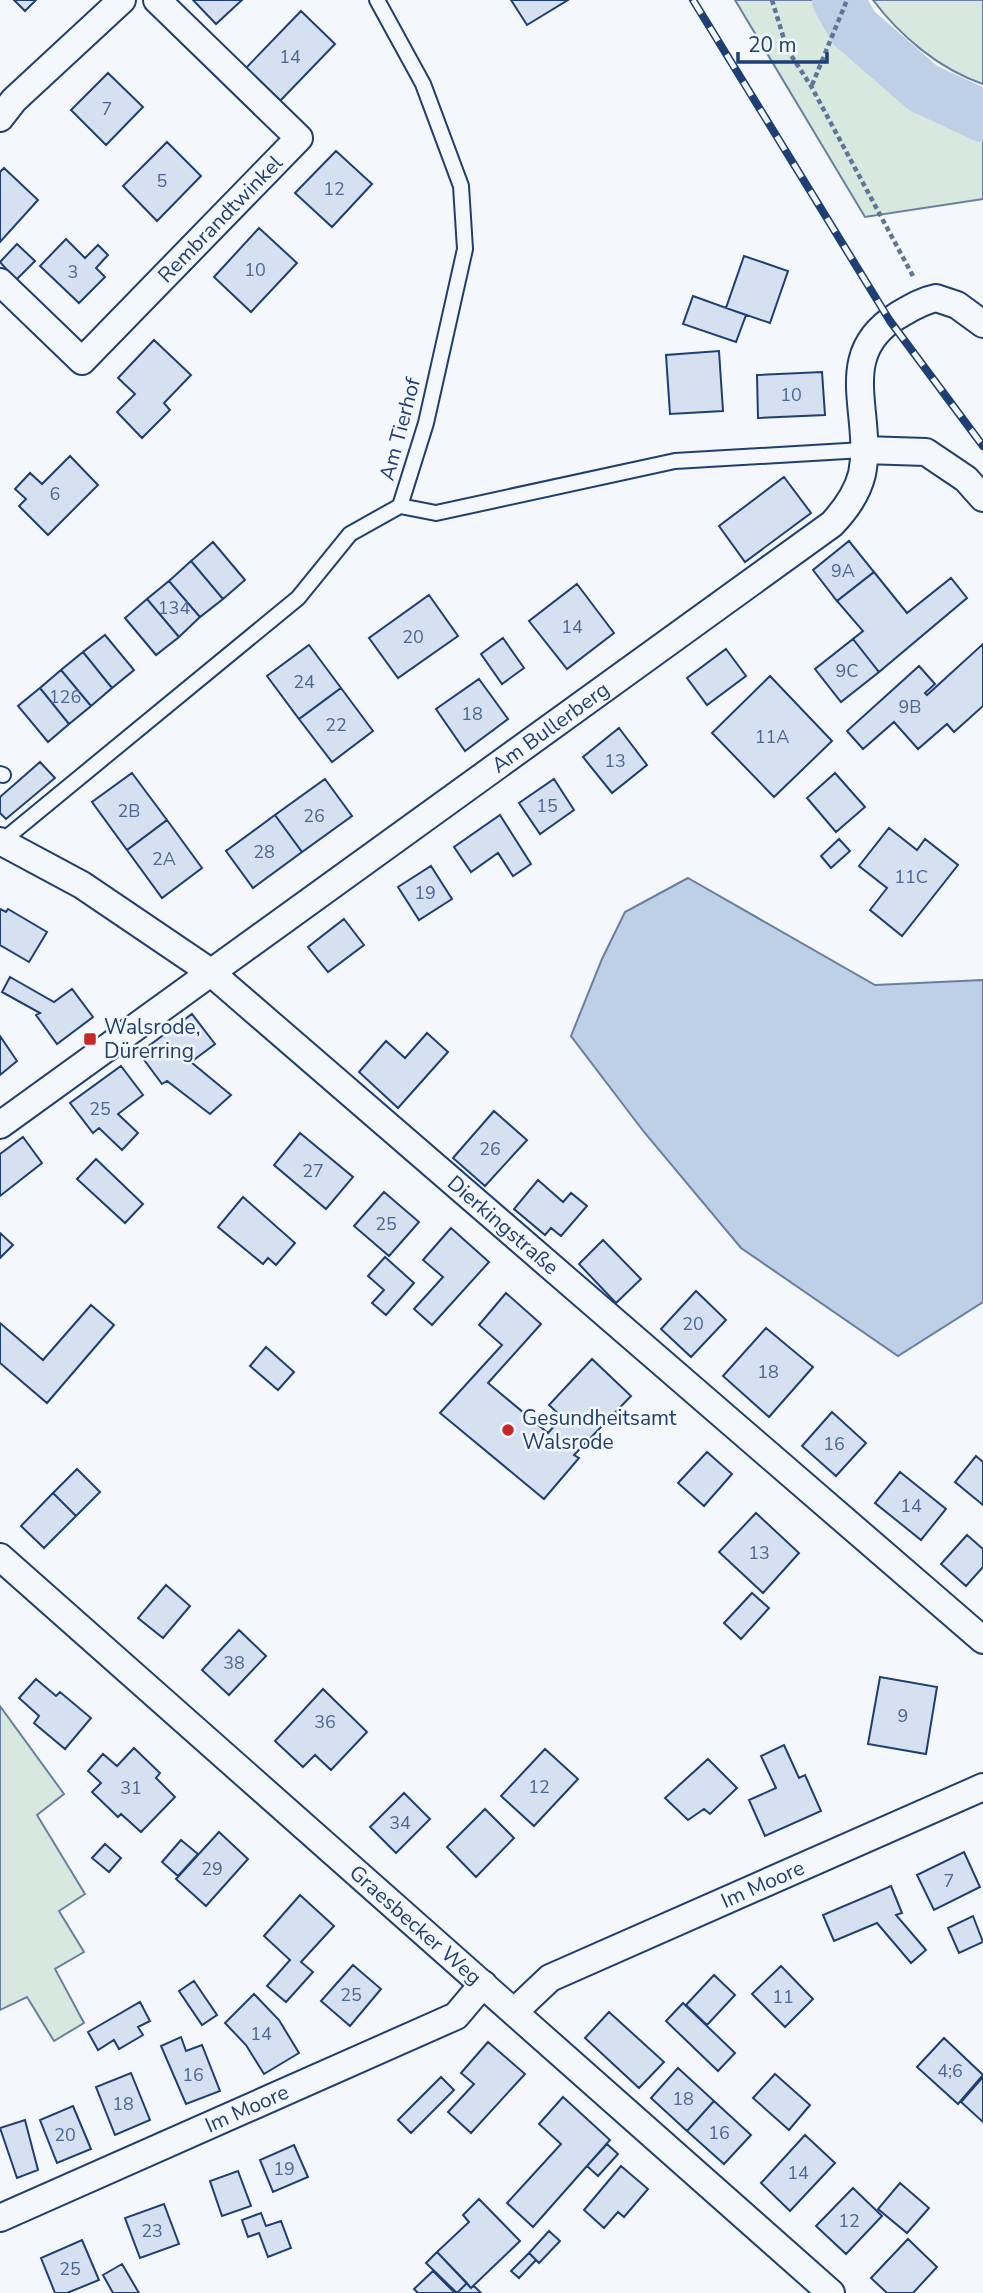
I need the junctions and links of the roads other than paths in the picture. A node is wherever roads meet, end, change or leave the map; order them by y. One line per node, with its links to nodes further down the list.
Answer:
1 (122, 0): 4 (street)
2 (157, 0): 5 (street, Rembrandtwinkel)
3 (377, 0): 9 (lane, Am Tierhof)
4 (5, 101)
5 (0, 282)
6 (983, 324): 7 (street, Am Bullerberg)
7 (863, 450): 8 (street); 9 (lane, Am Tierhof); 11 (street, Am Bullerberg)
8 (983, 498)
9 (400, 506): 10 (lane)
10 (1, 842): 11 (street, Dierkingstraße)
11 (209, 971): 12 (street, Am Bullerberg); 14 (street, Dierkingstraße)
12 (0, 1125)
13 (0, 1557): 16 (street, Graesbecker Weg)
14 (983, 1640)
15 (983, 1787): 17 (street, Im Moore)
16 (483, 1984): 17 (street, Graesbecker Weg); 18 (street, Im Moore)
17 (514, 2012): 19 (street, Graesbecker Weg)
18 (0, 2218)
19 (831, 2293)

